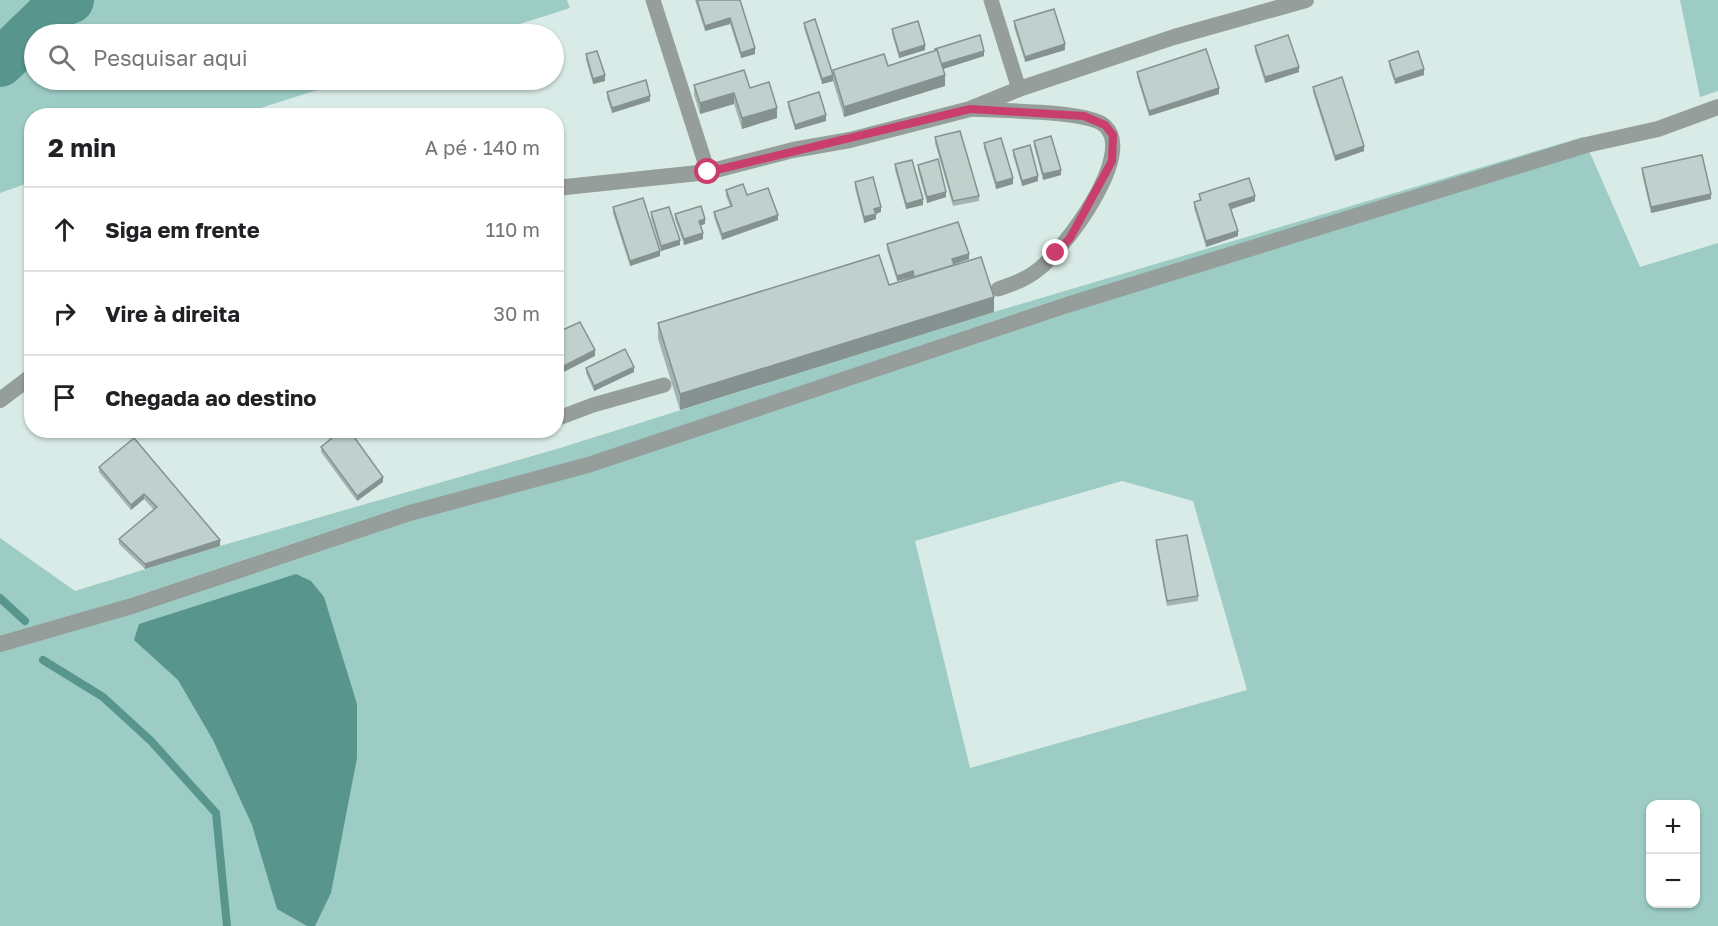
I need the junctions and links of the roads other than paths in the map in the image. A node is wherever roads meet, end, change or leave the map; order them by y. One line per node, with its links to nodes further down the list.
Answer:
1 (653, 0): 7 (lane)
2 (991, 0): 4 (lane)
3 (1306, 0): 4 (street)
4 (1019, 89): 6 (street)
5 (1718, 107): 14 (street)
6 (970, 109): 7 (street); 9 (lane)
7 (708, 172): 8 (street)
8 (564, 187)
9 (998, 289)
10 (24, 384): 12 (street)
11 (664, 385): 13 (lane)
12 (0, 400)
13 (564, 416)
14 (0, 644)

